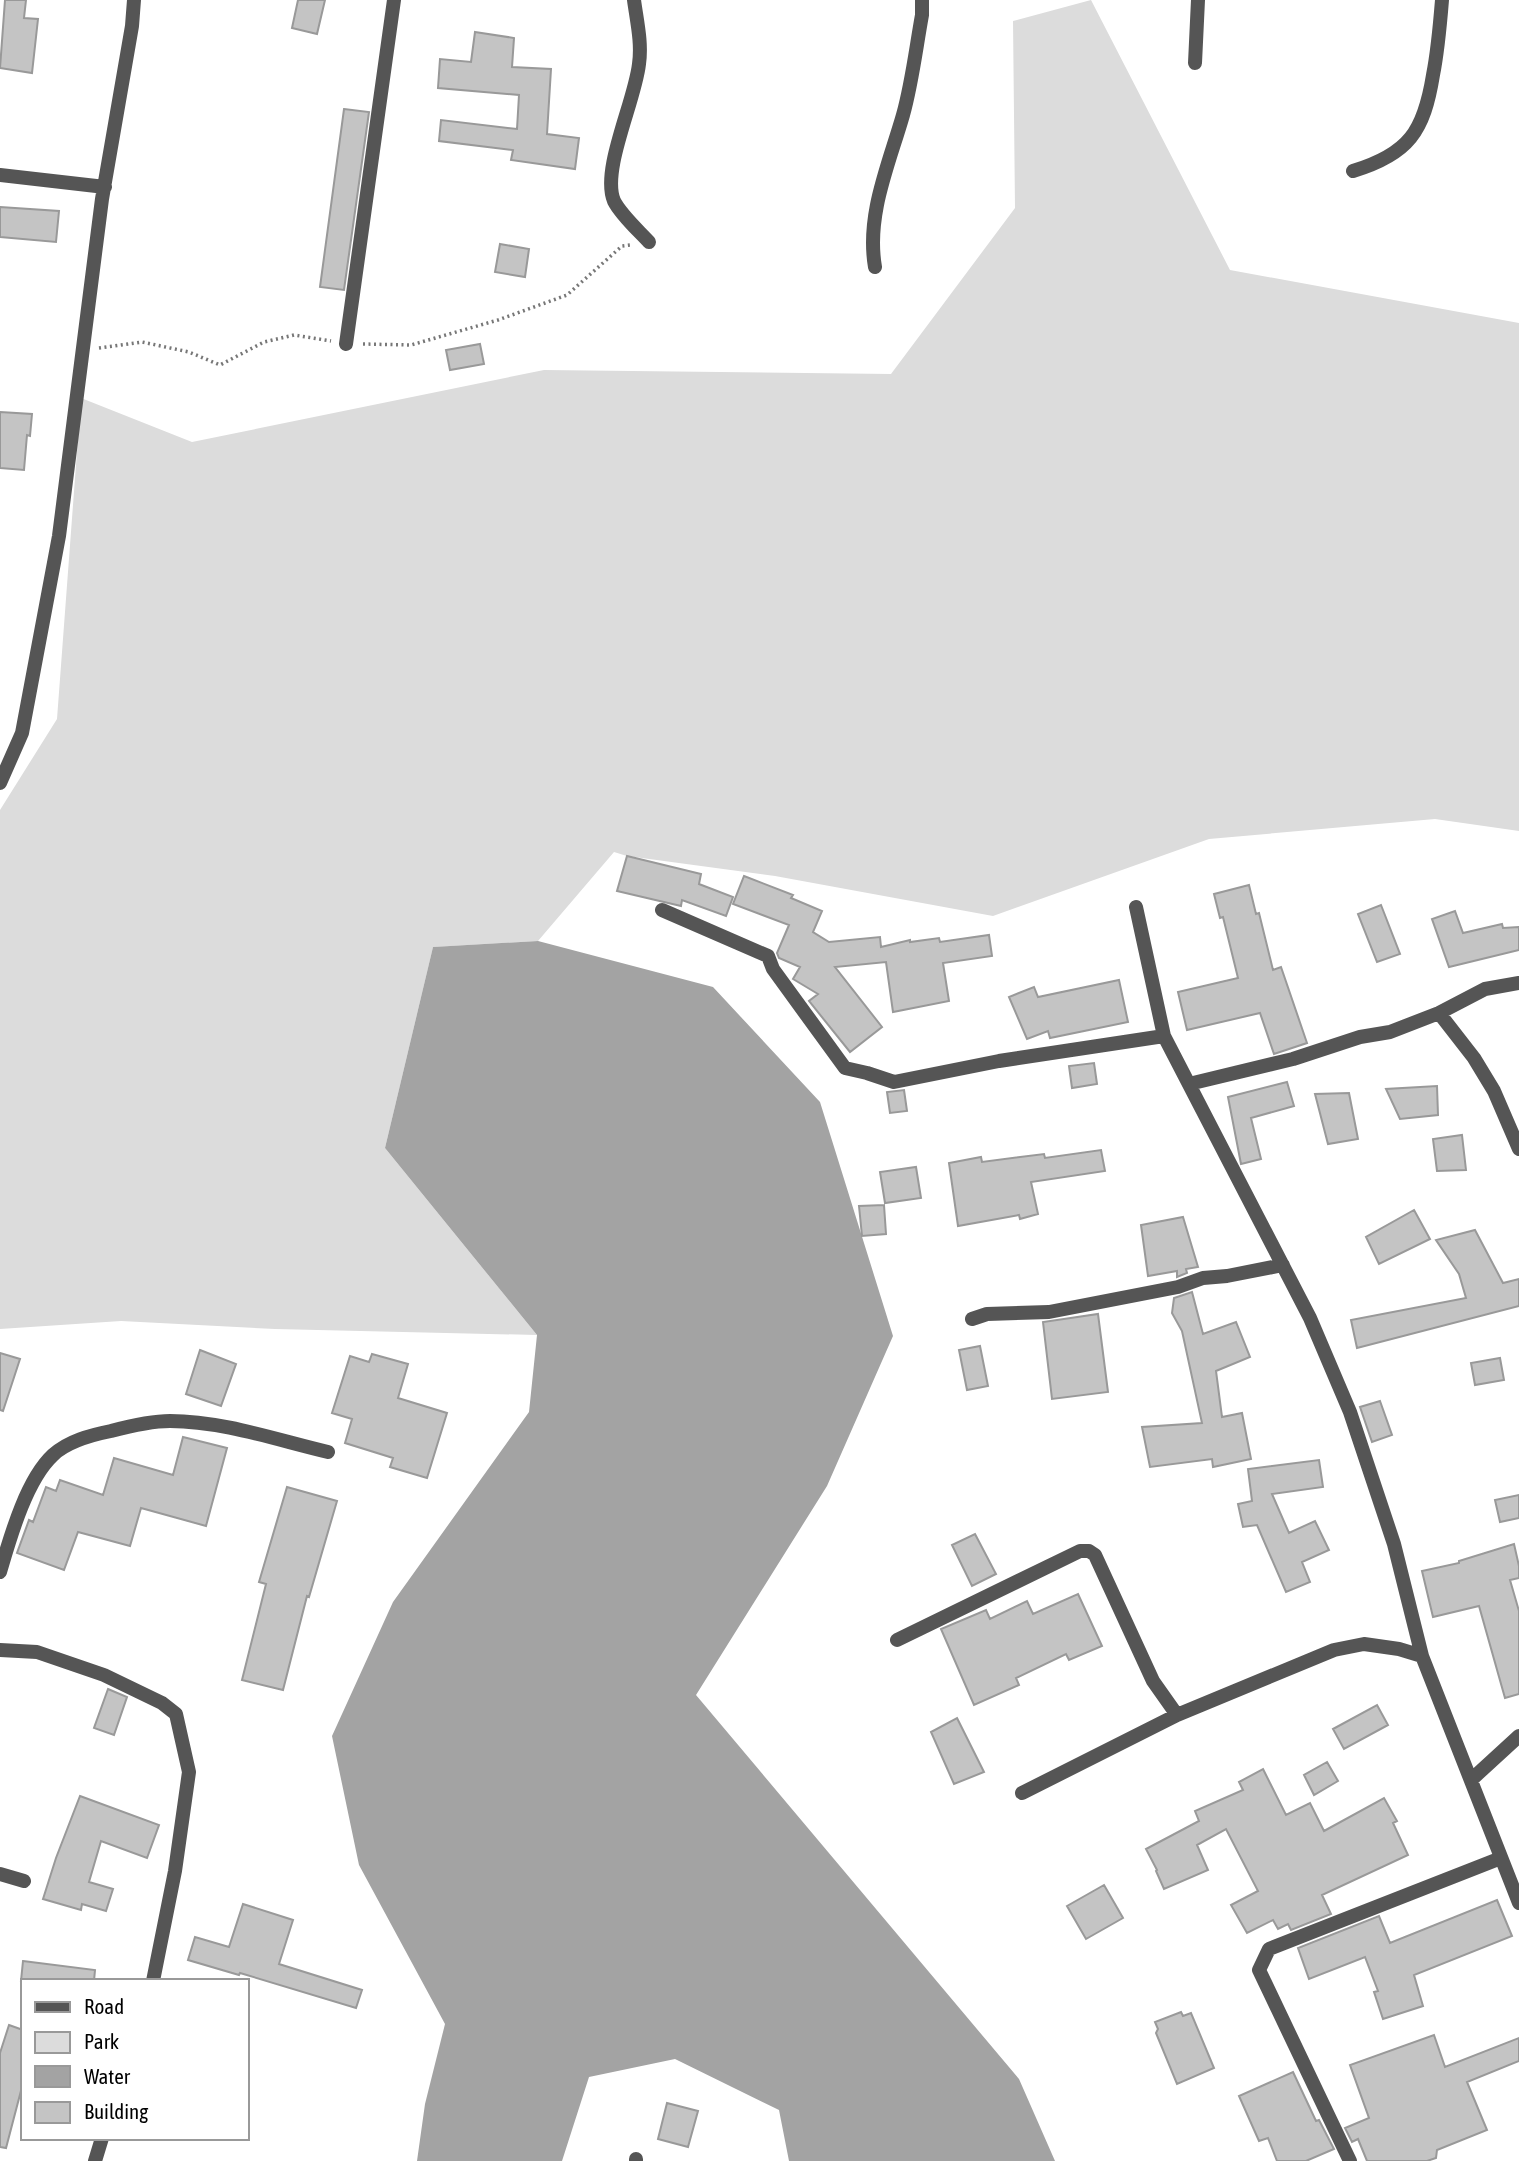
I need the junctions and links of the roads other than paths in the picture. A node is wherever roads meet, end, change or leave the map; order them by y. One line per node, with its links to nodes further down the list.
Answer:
1 (134, 0): 10 (street)
2 (394, 0): 13 (street)
3 (634, 0): 11 (street)
4 (922, 0): 12 (street)
5 (1198, 0): 7 (street)
6 (1442, 0): 8 (street)
7 (1195, 63)
8 (1353, 172)
9 (0, 175): 10 (street)
10 (104, 187): 14 (street)
11 (649, 242)
12 (874, 267)
13 (346, 344)
14 (0, 783)
15 (1136, 907): 19 (street)
16 (662, 910): 19 (street)
17 (1519, 983): 18 (street)
18 (1439, 1013): 20 (street); 21 (street)
19 (1164, 1036): 20 (street)
20 (1189, 1084): 22 (street)
21 (1519, 1149)
22 (1283, 1265): 23 (street); 28 (street)
23 (972, 1319)
24 (328, 1452): 25 (street)
25 (0, 1572)
26 (897, 1640): 29 (street)
27 (0, 1650): 37 (street)
28 (1422, 1656): 29 (street); 31 (street)
29 (1177, 1715): 32 (street)
30 (1519, 1736): 31 (street)
31 (1471, 1780): 33 (street)
32 (1022, 1793)
33 (1501, 1858): 36 (street); 40 (street)
34 (0, 1874): 35 (street)
35 (24, 1881)
36 (1519, 1903)
37 (153, 1979)
38 (101, 2140): 39 (street)
39 (95, 2161)
40 (1350, 2161)

